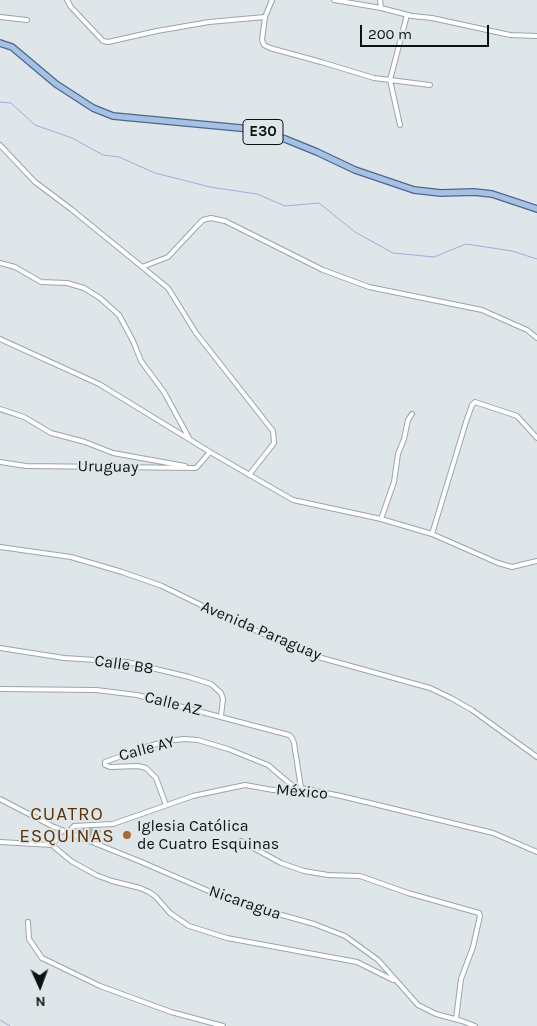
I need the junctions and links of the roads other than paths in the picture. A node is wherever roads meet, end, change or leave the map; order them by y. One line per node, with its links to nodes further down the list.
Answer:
1 (68, 0): 8 (street)
2 (272, 0): 8 (street)
3 (334, 0): 5 (street)
4 (380, 0): 5 (street)
5 (381, 8): 6 (street)
6 (407, 15): 10 (street); 12 (street)
7 (0, 17): 9 (street)
8 (265, 17): 12 (street)
9 (27, 20)
10 (537, 36)
11 (0, 43): 16 (main road, E30)
12 (390, 80): 13 (street); 14 (street)
13 (430, 85)
14 (400, 125)
15 (0, 145): 18 (street)
16 (537, 209)
17 (0, 263): 24 (street)
18 (142, 267): 19 (street); 28 (street)
19 (537, 338)
20 (0, 340): 24 (street)
21 (0, 409): 27 (street)
22 (412, 414): 29 (street)
23 (537, 438): 30 (street)
24 (190, 439): 25 (street)
25 (210, 452): 27 (street); 28 (street)
26 (0, 462): 27 (street, Uruguay)
27 (191, 468)
28 (249, 475): 29 (street)
29 (381, 519): 30 (street)
30 (432, 534): 32 (street)
31 (0, 547): 36 (street, Avenida Paraguay)
32 (537, 561)
33 (0, 648): 35 (street, Calle B8)
34 (0, 689): 35 (street, Calle AZ)
35 (221, 716): 38 (street, Calle AZ)
36 (537, 757)
37 (295, 788): 38 (street, México); 40 (street, México); 40 (street, Calle AY)
38 (301, 788): 46 (street, México)
39 (0, 799): 41 (street, Nicaragua)
40 (166, 805): 42 (street, México)
41 (62, 831): 42 (street, Nicaragua); 45 (street)
42 (68, 833): 48 (street, Nicaragua)
43 (241, 841): 49 (street)
44 (0, 842): 45 (street)
45 (52, 845): 48 (street)
46 (537, 852)
47 (28, 922): 50 (street)
48 (395, 981): 49 (street, Nicaragua)
49 (456, 1019): 51 (street, Nicaragua)
50 (224, 1026)
51 (475, 1026)

